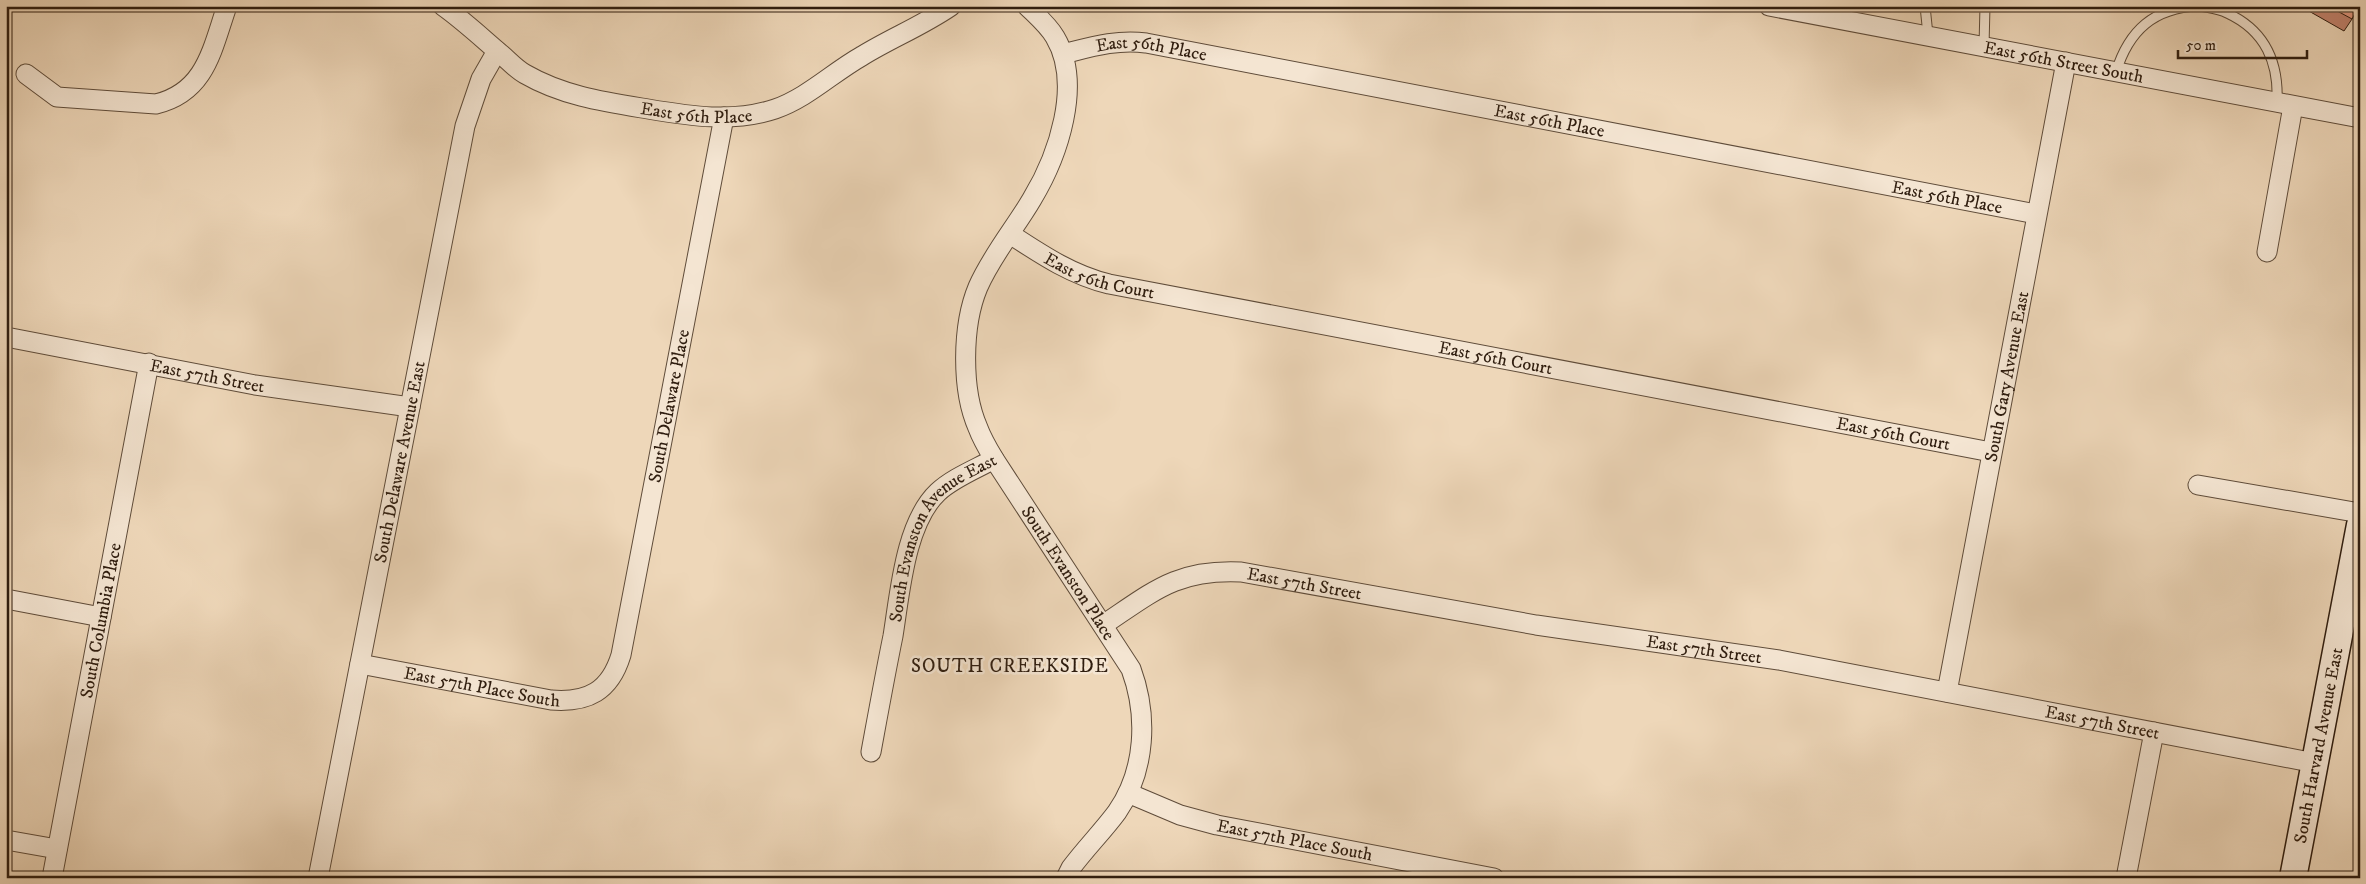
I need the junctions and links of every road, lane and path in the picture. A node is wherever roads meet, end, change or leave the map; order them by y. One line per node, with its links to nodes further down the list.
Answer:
1 (227, 6): 15 (street)
2 (443, 6): 11 (street, East 56th Place)
3 (951, 6): 17 (street, East 56th Place)
4 (1027, 6): 12 (street, South Evanston Avenue East)
5 (1769, 6): 9 (street, East 56th Street South)
6 (1925, 6): 9 (lane)
7 (1985, 6): 10 (lane)
8 (2199, 6): 14 (lane); 16 (lane)
9 (1928, 36): 10 (street, East 56th Street South)
10 (1984, 46): 13 (street, East 56th Street South)
11 (498, 51): 17 (street, East 56th Place); 24 (street, South Delaware Avenue East)
12 (1063, 54): 19 (street, East 56th Place); 20 (street, South Evanston Avenue East)
13 (2066, 62): 14 (street, East 56th Street South); 19 (street, South Gary Avenue East)
14 (2116, 72): 16 (street, East 56th Street South)
15 (26, 74)
16 (2285, 104): 18 (street, East 56th Street South); 21 (street)
17 (724, 118): 34 (street, South Delaware Place)
18 (2360, 118)
19 (2036, 214): 25 (street, South Gary Avenue East)
20 (1010, 234): 25 (street, East 56th Court); 26 (street, South Evanston Avenue East)
21 (2267, 252)
22 (6, 337): 23 (street, East 57th Street)
23 (149, 363): 24 (street, East 57th Street); 31 (street, South Columbia Place)
24 (410, 408): 33 (street, South Delaware Avenue East)
25 (1991, 452): 35 (street, South Gary Avenue East)
26 (994, 459): 32 (street, South Evanston Place); 37 (street, South Evanston Avenue East)
27 (2198, 485): 28 (street)
28 (2360, 513)
29 (2360, 525): 38 (main road, South Harvard Avenue East)
30 (6, 599): 31 (street)
31 (101, 618): 41 (street, South Columbia Place)
32 (1103, 625): 35 (street, East 57th Street); 39 (street, South Evanston Place)
33 (360, 664): 34 (street, East 57th Place South); 43 (street, South Delaware Avenue East)
34 (601, 688)
35 (1947, 692): 36 (street, East 57th Street)
36 (2154, 732): 38 (street, East 57th Street); 46 (street)
37 (871, 752)
38 (2315, 763): 47 (main road, South Harvard Avenue East)
39 (1128, 793): 44 (street, South Evanston Place); 45 (street, East 57th Place South)
40 (6, 840): 41 (street)
41 (57, 849): 42 (street, South Columbia Place)
42 (52, 878)
43 (318, 878)
44 (1066, 878)
45 (1494, 878)
46 (2126, 878)
47 (2293, 878)

